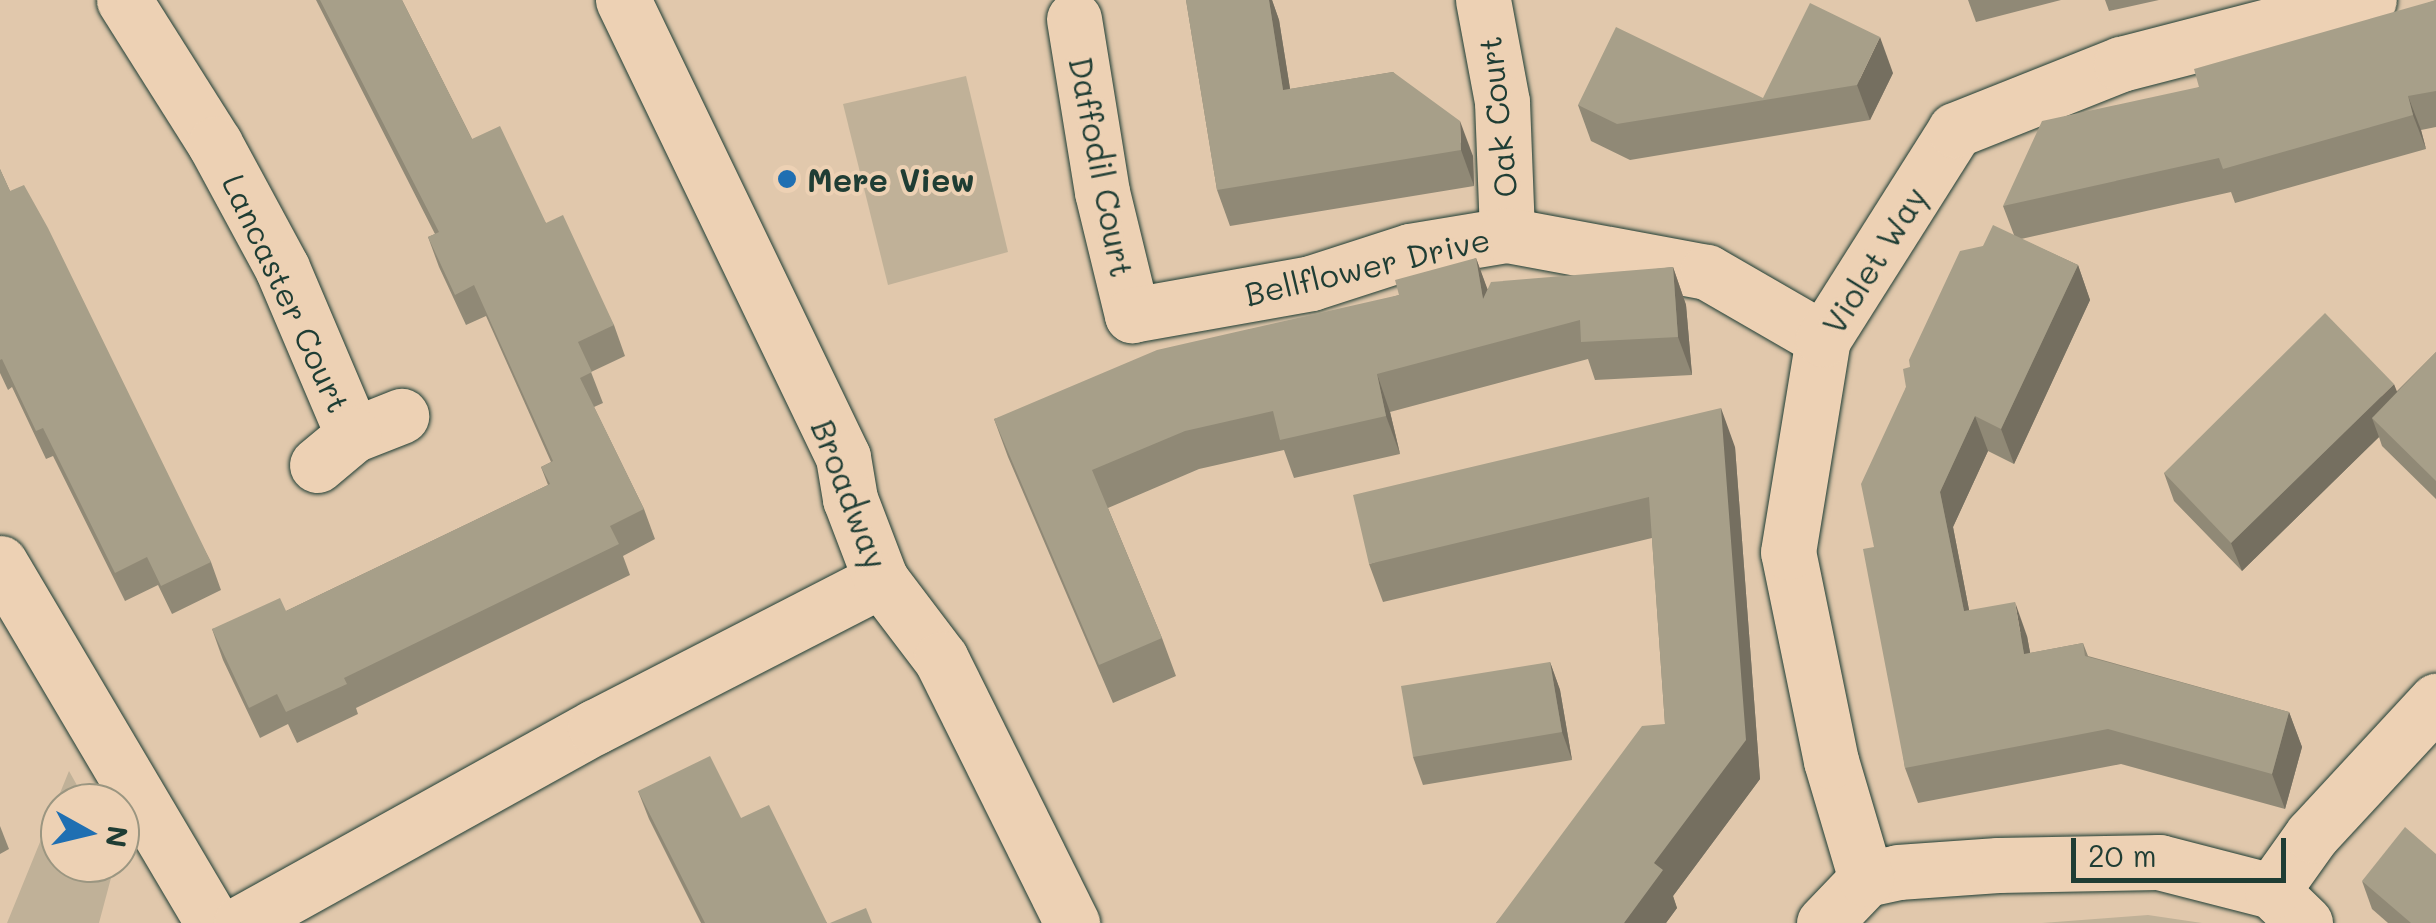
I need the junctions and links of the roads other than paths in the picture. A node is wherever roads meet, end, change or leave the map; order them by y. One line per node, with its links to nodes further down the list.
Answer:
1 (124, 0): 9 (street, Lancaster Court)
2 (623, 0): 11 (street, Broadway)
3 (1483, 0): 6 (street, Oak Court)
4 (2369, 0): 8 (street, Violet Way)
5 (1074, 19): 7 (street, Daffodil Court)
6 (1508, 235): 7 (street, Bellflower Drive); 8 (street, Bellflower Drive)
7 (1132, 314)
8 (1823, 339): 13 (street, Violet Way)
9 (357, 438)
10 (0, 563): 15 (street)
11 (881, 580): 16 (street); 17 (street, Broadway)
12 (2436, 701): 14 (street)
13 (1866, 880): 14 (street); 18 (street)
14 (2288, 907)
15 (213, 923)
16 (241, 923)
17 (1072, 923)
18 (1824, 923)

